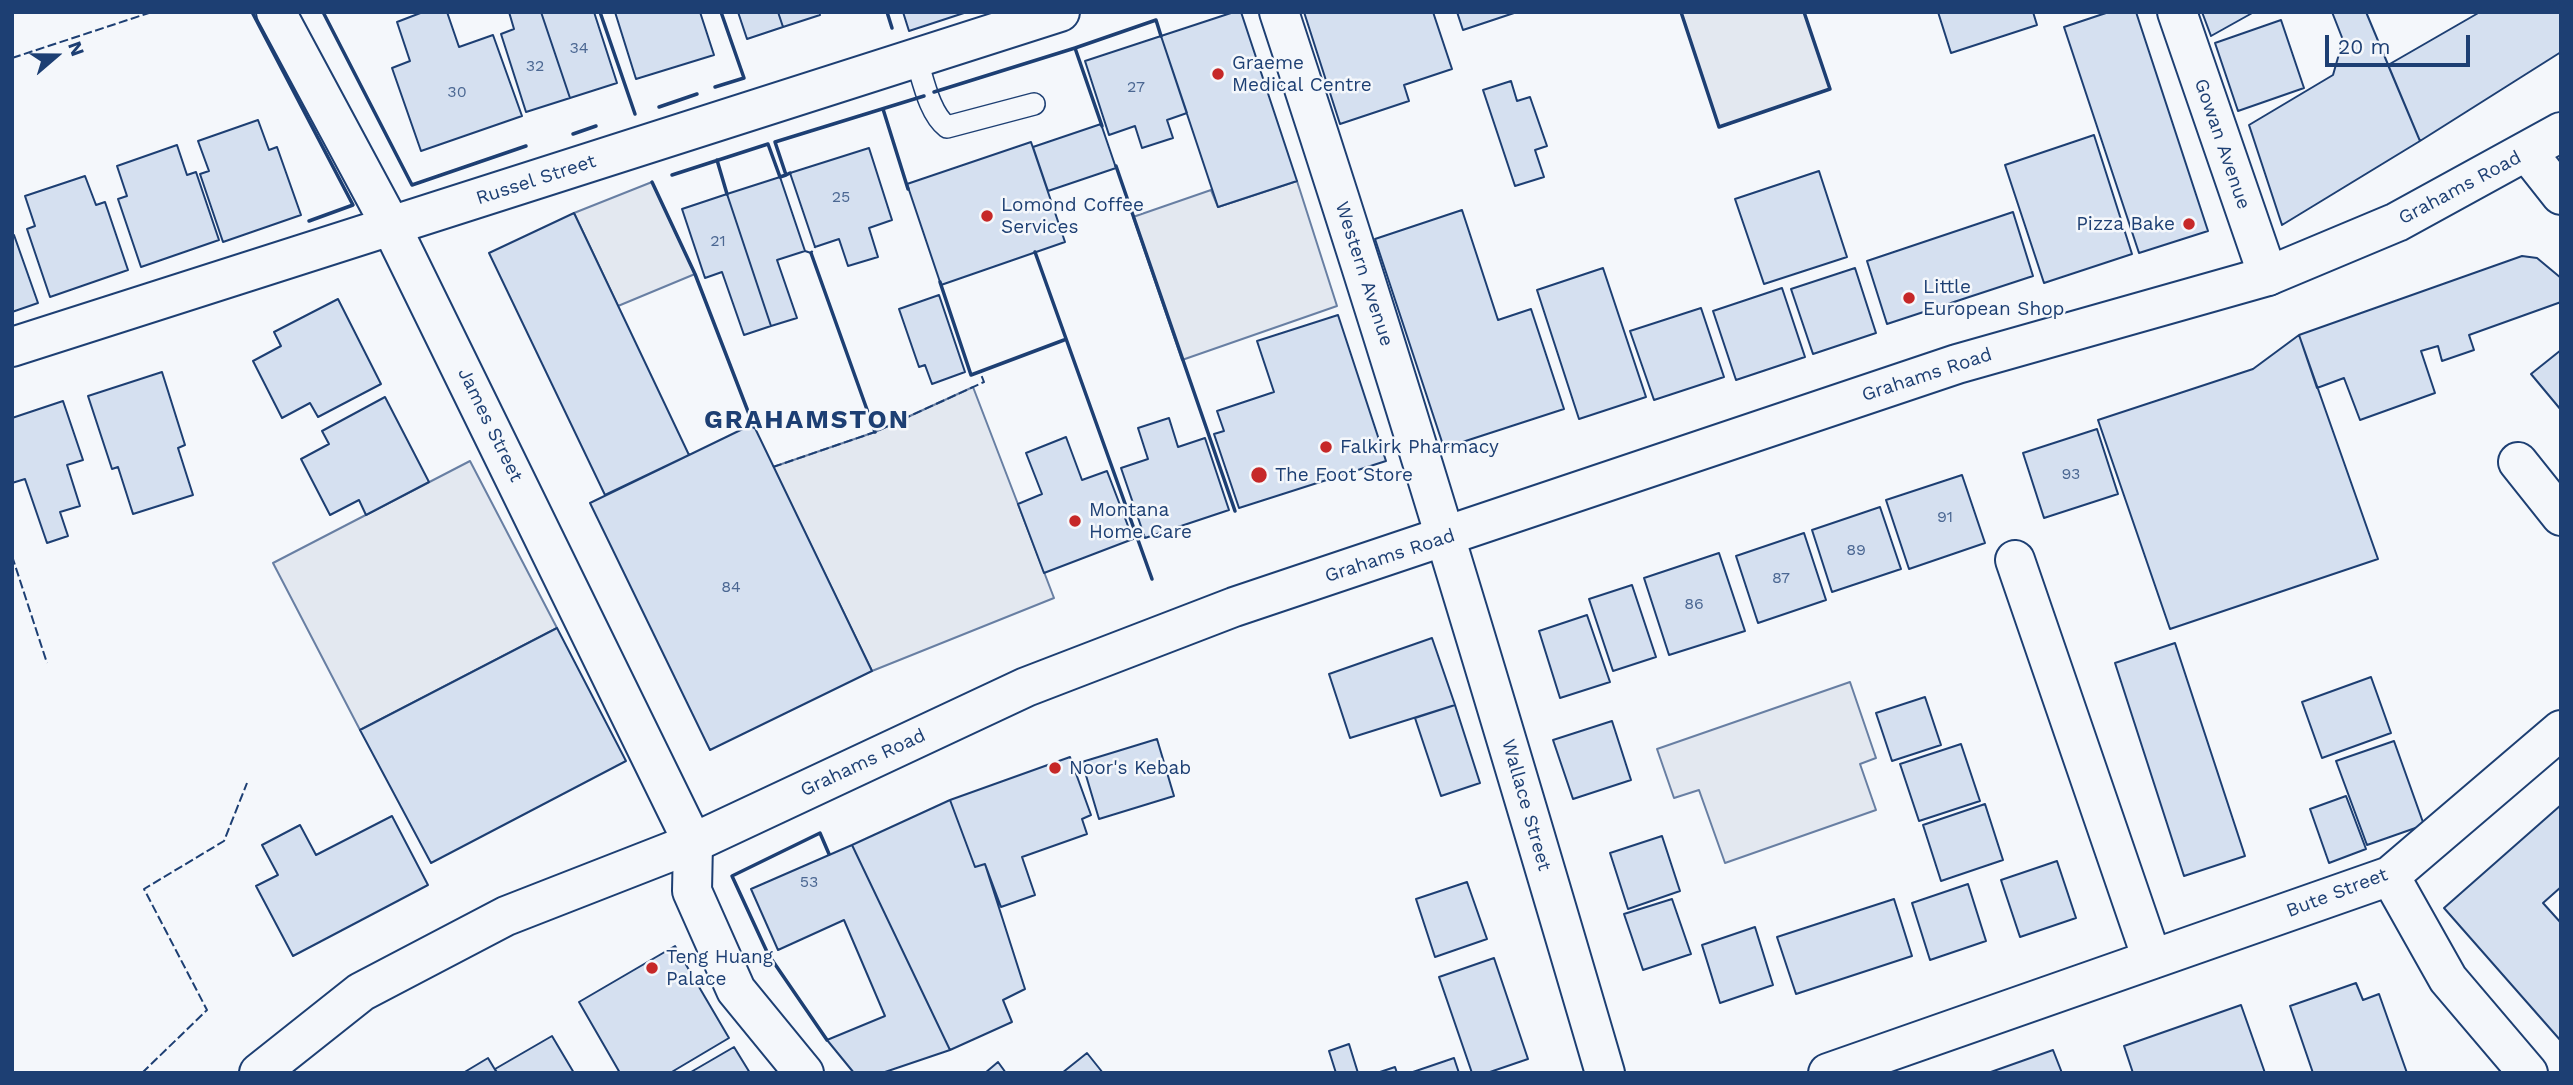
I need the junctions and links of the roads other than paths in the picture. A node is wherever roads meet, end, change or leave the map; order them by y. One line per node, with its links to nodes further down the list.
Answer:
1 (276, 12): 10 (street, James Street)
2 (1060, 12): 5 (street, Russel Street)
3 (1279, 12): 15 (street, Western Avenue)
4 (2178, 12): 11 (street, Gowan Avenue)
5 (916, 58): 6 (lane); 10 (street, Russel Street)
6 (1034, 104)
7 (2561, 132): 8 (street, Grahams Road)
8 (2527, 152): 9 (street); 11 (street, Grahams Road)
9 (2561, 195)
10 (391, 226): 12 (street, Russel Street); 18 (street, James Street)
11 (2267, 276): 15 (street, Grahams Road)
12 (12, 347)
13 (2518, 462): 14 (street)
14 (2561, 516)
15 (1447, 538): 18 (street, Grahams Road); 24 (street, Wallace Street)
16 (2015, 560): 20 (street)
17 (2561, 730): 19 (street, Bute Street)
18 (693, 843): 22 (street, Grahams Road); 23 (street)
19 (2390, 876): 20 (street, Bute Street); 26 (street)
20 (2152, 959): 21 (street, Bute Street)
21 (1875, 1065): 25 (street, Bute Street)
22 (259, 1073)
23 (804, 1073)
24 (1605, 1073)
25 (1828, 1073)
26 (2528, 1073)

